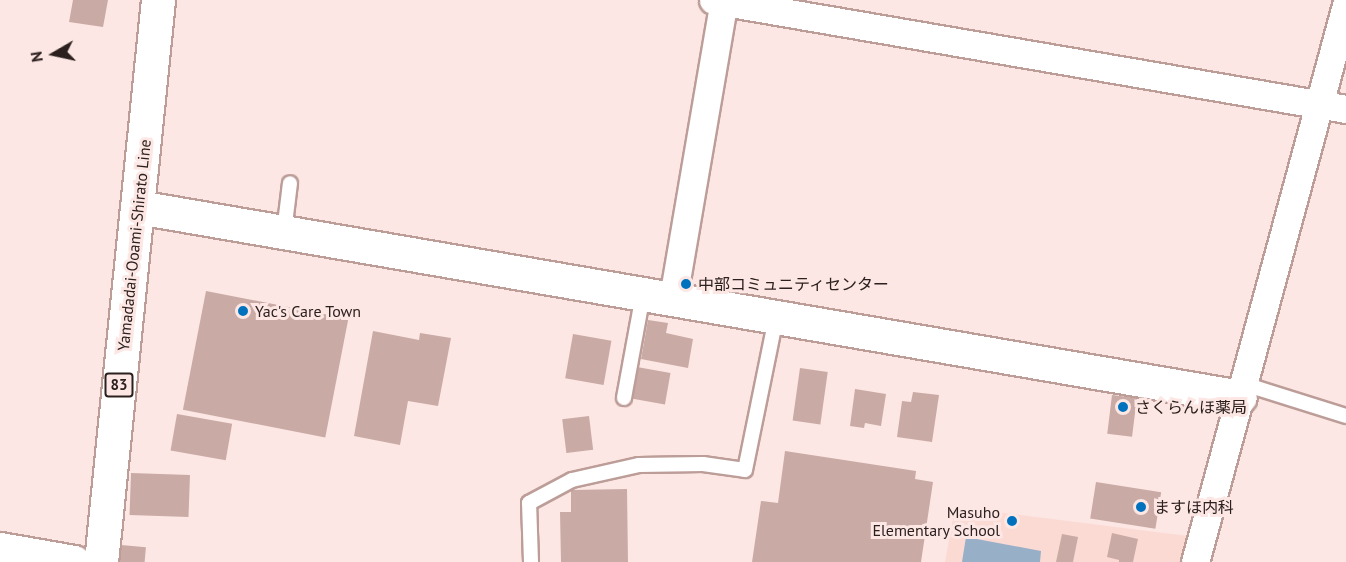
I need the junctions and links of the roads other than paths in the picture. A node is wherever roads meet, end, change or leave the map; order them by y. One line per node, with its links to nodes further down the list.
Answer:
1 (158, 0): 6 (street, Yamadadai-Ooami-Shirato Line / 83)
2 (720, 1): 4 (street); 8 (street)
3 (1346, 5): 4 (street)
4 (1333, 107): 10 (street)
5 (290, 183): 7 (lane)
6 (138, 207): 7 (street); 15 (street, Yamadadai-Ooami-Shirato Line / 83)
7 (284, 232): 8 (street)
8 (658, 296): 9 (street); 11 (lane)
9 (776, 315): 10 (street); 16 (lane)
10 (1242, 391): 12 (lane); 17 (street)
11 (624, 398)
12 (1346, 416)
13 (0, 549): 14 (street)
14 (74, 562)
15 (101, 562)
16 (531, 562)
17 (1195, 562)

